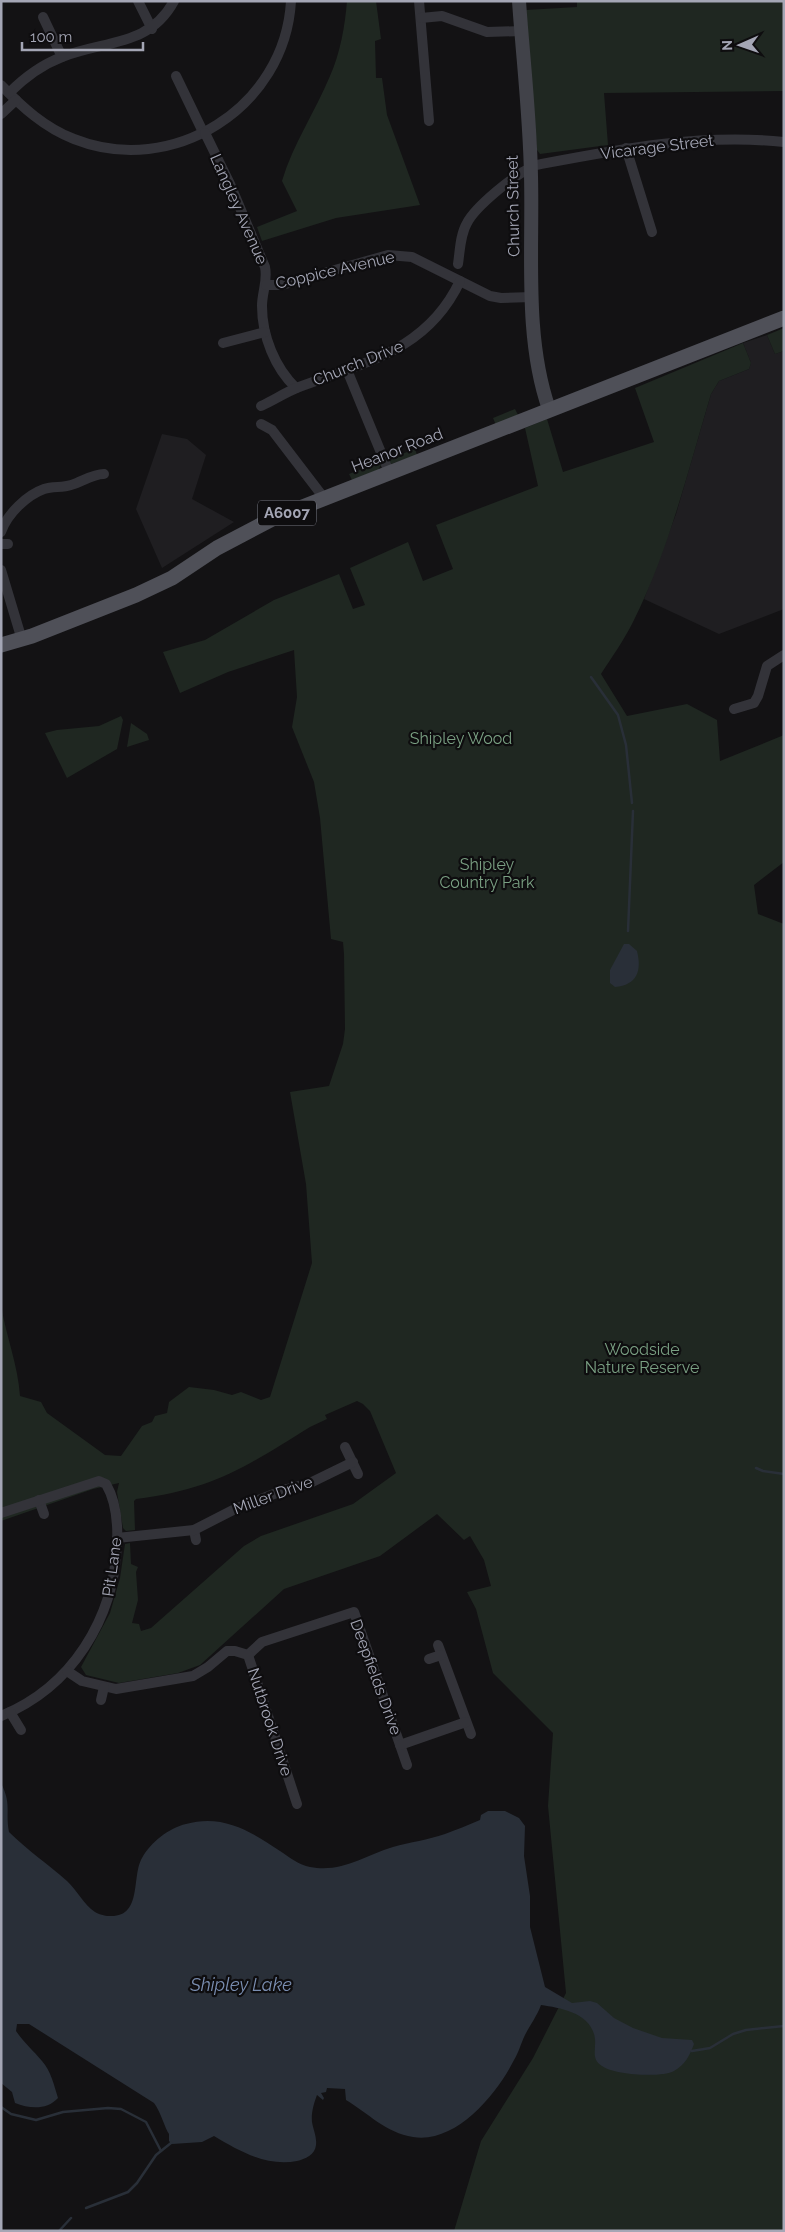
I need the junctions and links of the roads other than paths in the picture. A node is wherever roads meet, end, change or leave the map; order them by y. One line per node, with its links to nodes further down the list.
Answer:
1 (138, 1): 8 (street)
2 (174, 1): 8 (street)
3 (291, 1): 16 (street)
4 (420, 1): 7 (street)
5 (519, 1): 9 (street, Church Street)
6 (43, 17): 10 (street)
7 (421, 18): 9 (street); 15 (street)
8 (152, 29): 10 (street)
9 (521, 31): 19 (street, Church Street)
10 (62, 57): 13 (street)
11 (176, 76): 16 (street, Langley Avenue)
12 (1, 85): 13 (street)
13 (12, 97): 14 (street); 16 (street)
14 (1, 114)
15 (429, 122)
16 (205, 133): 23 (street, Langley Avenue)
17 (784, 142): 18 (street, Vicarage Street)
18 (626, 148): 19 (street, Vicarage Street); 20 (street)
19 (531, 167): 21 (street); 24 (street, Church Street)
20 (652, 232)
21 (458, 264)
22 (460, 281): 23 (street, Coppice Avenue); 24 (street, Coppice Avenue); 28 (street, Church Drive)
23 (266, 285): 26 (street, Coppice Avenue)
24 (532, 297): 31 (street, Church Street)
25 (784, 318): 31 (main road, Heanor Road / A6007)
26 (265, 332): 27 (street); 29 (street, Coppice Avenue)
27 (222, 343)
28 (347, 370): 29 (street, Church Drive); 33 (street)
29 (296, 388): 30 (street, Church Drive)
30 (261, 406)
31 (549, 410): 33 (main road, Heanor Road / A6007)
32 (261, 424): 35 (street)
33 (389, 472): 35 (main road, Heanor Road / A6007)
34 (104, 474): 36 (street)
35 (324, 498): 38 (main road, Heanor Road / A6007)
36 (1, 532)
37 (1, 570): 38 (street)
38 (28, 638): 39 (main road, A6007)
39 (1, 645)
40 (784, 656): 41 (street)
41 (734, 709)
42 (346, 1447): 43 (street)
43 (353, 1462): 44 (street); 48 (street, Miller Drive)
44 (358, 1474)
45 (39, 1500): 46 (street, Pit Lane); 47 (street); 48 (street, Pit Lane)
46 (1, 1513)
47 (44, 1514)
48 (118, 1538): 51 (street, Pit Lane)
49 (248, 1655): 52 (street, Nutbrook Drive); 58 (street, Deepfields Drive); 60 (street, Nutbrook Drive)
50 (429, 1659): 55 (street)
51 (67, 1671): 52 (street, Nutbrook Drive); 54 (street, Pit Lane)
52 (104, 1687): 53 (street)
53 (101, 1700)
54 (6, 1714): 56 (street)
55 (466, 1722): 57 (street); 58 (street)
56 (21, 1730)
57 (471, 1734)
58 (400, 1745): 59 (street, Deepfields Drive)
59 (407, 1765)
60 (297, 1804)

